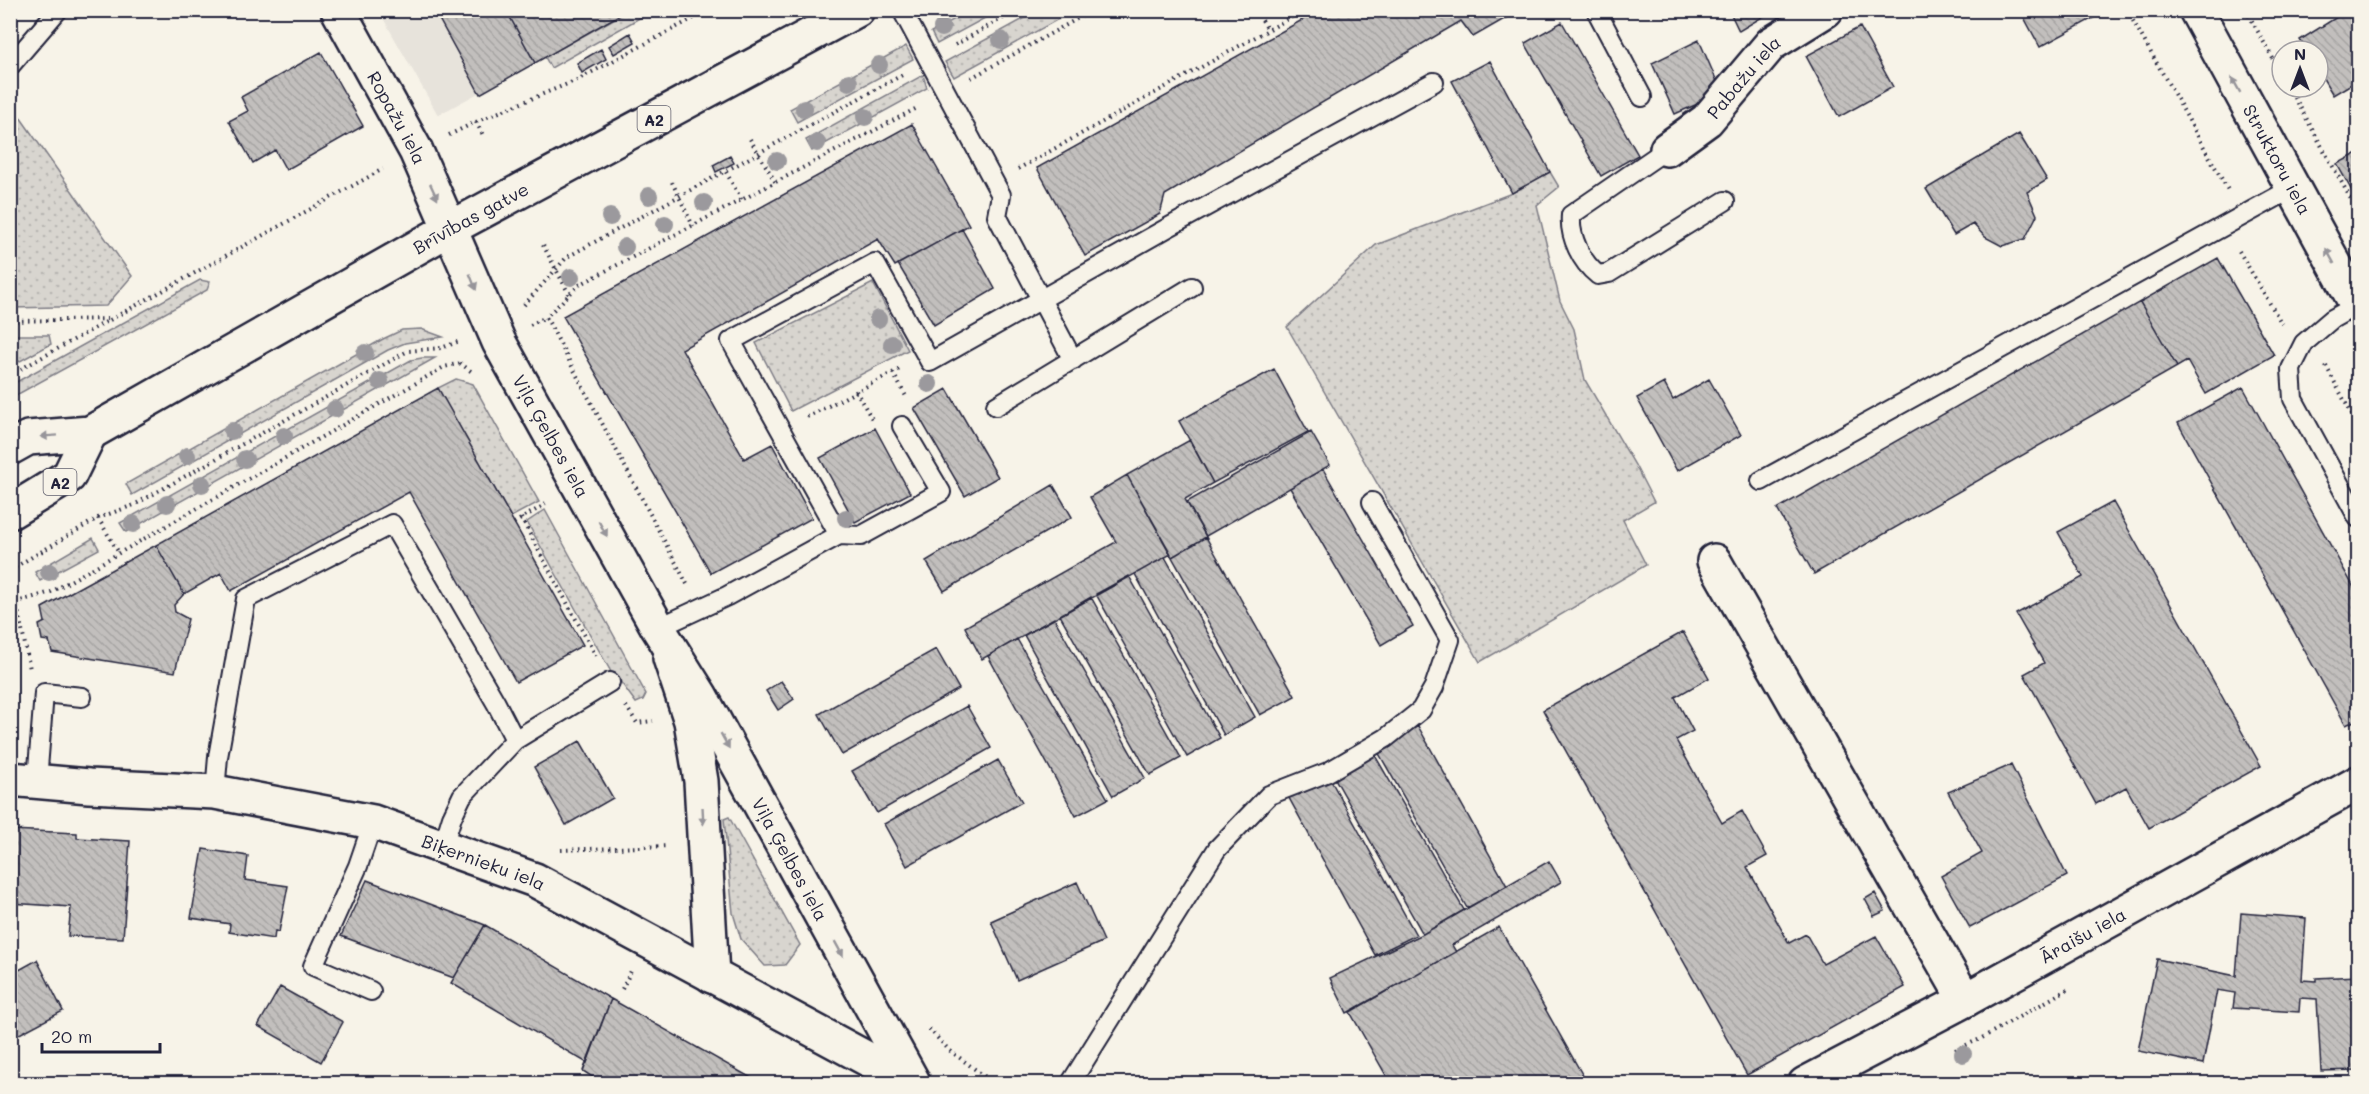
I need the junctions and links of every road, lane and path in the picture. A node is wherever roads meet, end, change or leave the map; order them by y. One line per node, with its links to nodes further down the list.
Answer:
1 (58, 10): 17 (lane)
2 (338, 10): 39 (main road, Ropažu iela, one-way to 39)
3 (709, 10): 22 (path)
4 (857, 10): 39 (main road, Brīvības gatve / A2)
5 (902, 10): 16 (lane)
6 (1017, 10): 16 (path)
7 (1093, 10): 18 (path)
8 (1256, 10): 14 (path)
9 (1304, 10): 14 (path)
10 (1596, 10): 20 (lane)
11 (1826, 10): 26 (main road, Pabažu iela)
12 (2196, 10): 33 (main road, Struktoru iela, one-way to 12)
13 (2246, 10): 15 (path)
14 (1268, 30): 30 (path)
15 (2270, 53)
16 (928, 60): 27 (path); 30 (lane)
17 (10, 66)
18 (971, 79)
19 (1434, 82): 44 (lane)
20 (1642, 98)
21 (2296, 99): 37 (path)
22 (476, 122): 23 (path); 24 (path)
23 (484, 137)
24 (443, 138)
25 (750, 139): 27 (path)
26 (1667, 149): 36 (lane)
27 (759, 155): 29 (path); 32 (path)
28 (391, 165): 48 (path)
29 (726, 172): 34 (path); 35 (path)
30 (993, 180): 44 (lane)
31 (672, 182): 34 (path)
32 (776, 183)
33 (2293, 188): 45 (main road, Struktoru iela, one-way to 33); 65 (lane)
34 (679, 197): 38 (path); 41 (path)
35 (742, 201)
36 (1725, 201)
37 (2358, 212)
38 (693, 226)
39 (451, 228): 63 (main road, Brīvības gatve / A2); 81 (main road, Viļa Ģelbes iela, one-way to 81)
40 (543, 245): 41 (path)
41 (556, 270): 43 (path); 46 (path)
42 (1192, 287): 52 (lane)
43 (569, 294)
44 (1040, 299): 52 (lane); 53 (lane)
45 (2358, 306): 73 (lane)
46 (516, 312)
47 (546, 317): 50 (path)
48 (110, 320): 49 (path); 55 (path)
49 (10, 321)
50 (524, 328)
51 (450, 346): 71 (path)
52 (1073, 360): 59 (lane)
53 (930, 362): 54 (path); 62 (lane)
54 (893, 373): 57 (path); 58 (path)
55 (10, 375)
56 (477, 382): 76 (path)
57 (856, 391): 60 (path); 62 (path)
58 (908, 401)
59 (996, 406)
60 (873, 420)
61 (902, 426): 75 (lane)
62 (779, 430): 75 (lane)
63 (90, 433): 64 (main road, Brīvības gatve / A2, one-way to 64); 69 (main road, A2)
64 (10, 448)
65 (1761, 481)
66 (540, 494): 68 (path)
67 (1372, 502): 98 (lane)
68 (546, 504): 70 (path); 72 (path)
69 (10, 512)
70 (552, 514)
71 (98, 518): 76 (path); 78 (path)
72 (521, 518): 74 (path); 83 (path)
73 (2358, 518)
74 (514, 523)
75 (839, 535): 81 (lane)
76 (119, 553): 79 (path)
77 (1714, 561): 96 (main road)
78 (10, 570)
79 (16, 601): 80 (path); 82 (path)
80 (10, 604)
81 (661, 632): 94 (main road, Viļa Ģelbes iela, one-way to 94); 97 (main road, Viļa Ģelbes iela, one-way to 97)
82 (27, 665)
83 (610, 682): 85 (path); 86 (lane)
84 (82, 697): 87 (lane)
85 (654, 711)
86 (515, 740): 89 (lane); 91 (lane)
87 (24, 780): 89 (main road, Biķernieku iela)
88 (2358, 783): 96 (main road, Āraišu iela)
89 (215, 792): 90 (main road, Biķernieku iela)
90 (373, 822): 91 (main road, Biķernieku iela); 95 (lane)
91 (443, 846): 94 (main road, Biķernieku iela)
92 (675, 846): 93 (path)
93 (556, 850)
94 (712, 976): 97 (main road, Biķernieku iela)
95 (371, 991)
96 (1965, 1000): 99 (main road, Āraišu iela)
97 (913, 1083)
98 (1070, 1083)
99 (1805, 1083)

